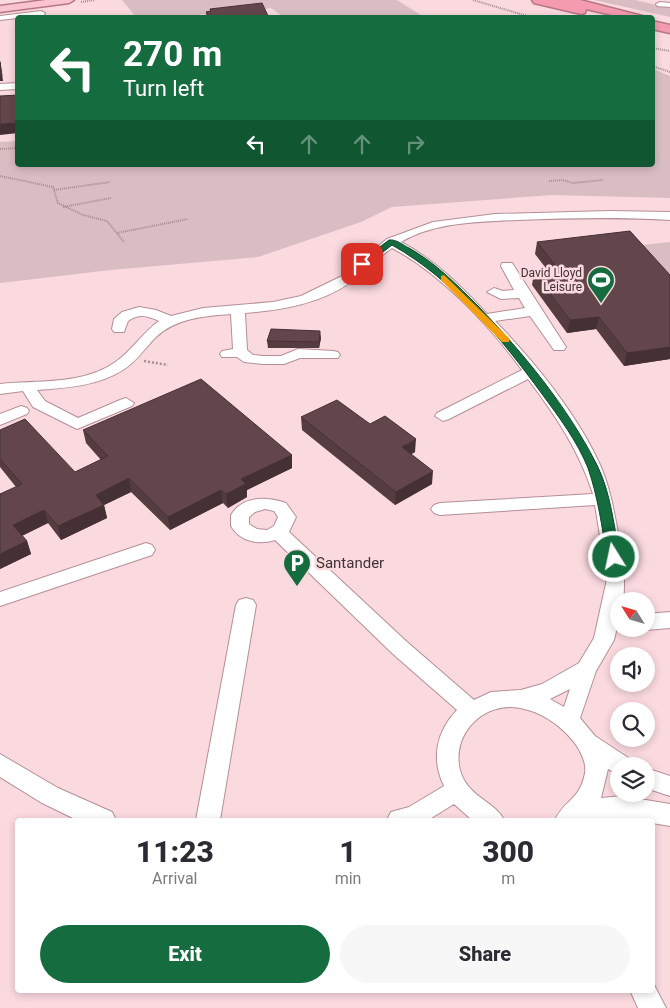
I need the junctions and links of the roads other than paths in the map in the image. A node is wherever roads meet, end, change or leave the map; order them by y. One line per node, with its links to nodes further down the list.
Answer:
1 (69, 0): 7 (main road)
2 (538, 0): 9 (highway)
3 (564, 0): 10 (highway)
4 (660, 4): 5 (street)
5 (670, 6)
6 (0, 9): 7 (main road)
7 (18, 11): 8 (street); 11 (street)
8 (41, 13)
9 (603, 15)
10 (631, 15)
11 (0, 18)
12 (655, 20): 13 (highway)
13 (670, 23)
14 (655, 26): 15 (highway)
15 (670, 29)
16 (15, 86): 17 (street)
17 (0, 87)
18 (15, 94): 19 (street)
19 (0, 96)
20 (670, 216): 21 (street)
21 (392, 242): 25 (street); 27 (street)
22 (506, 266): 24 (street)
23 (494, 292): 24 (street)
24 (523, 294): 26 (street)
25 (238, 310): 28 (street); 31 (street)
26 (534, 310): 27 (street); 30 (street)
27 (486, 318): 32 (street)
28 (170, 321): 29 (street); 33 (street)
29 (119, 329)
30 (559, 347)
31 (333, 355)
32 (532, 371): 37 (street); 39 (street)
33 (27, 386): 34 (street); 35 (street)
34 (0, 389)
35 (126, 403)
36 (21, 411): 38 (street)
37 (443, 416)
38 (1, 418)
39 (603, 499): 40 (street); 43 (street)
40 (440, 509)
41 (278, 532): 51 (street)
42 (146, 550): 44 (street)
43 (616, 592)
44 (0, 600)
45 (246, 605): 62 (street)
46 (670, 620): 47 (street)
47 (655, 621)
48 (610, 630): 49 (street)
49 (586, 669): 50 (street); 52 (street)
50 (519, 699): 51 (street); 52 (street)
51 (471, 710): 58 (street)
52 (569, 719): 53 (street)
53 (589, 743): 54 (street); 59 (street)
54 (610, 758)
55 (0, 764): 61 (street)
56 (655, 781): 57 (street)
57 (670, 786)
58 (457, 790): 63 (street); 64 (street)
59 (574, 815): 60 (street)
60 (670, 815)
61 (99, 818)
62 (208, 818)
63 (406, 818)
64 (489, 818)
65 (644, 993): 66 (street)
66 (652, 1008)

